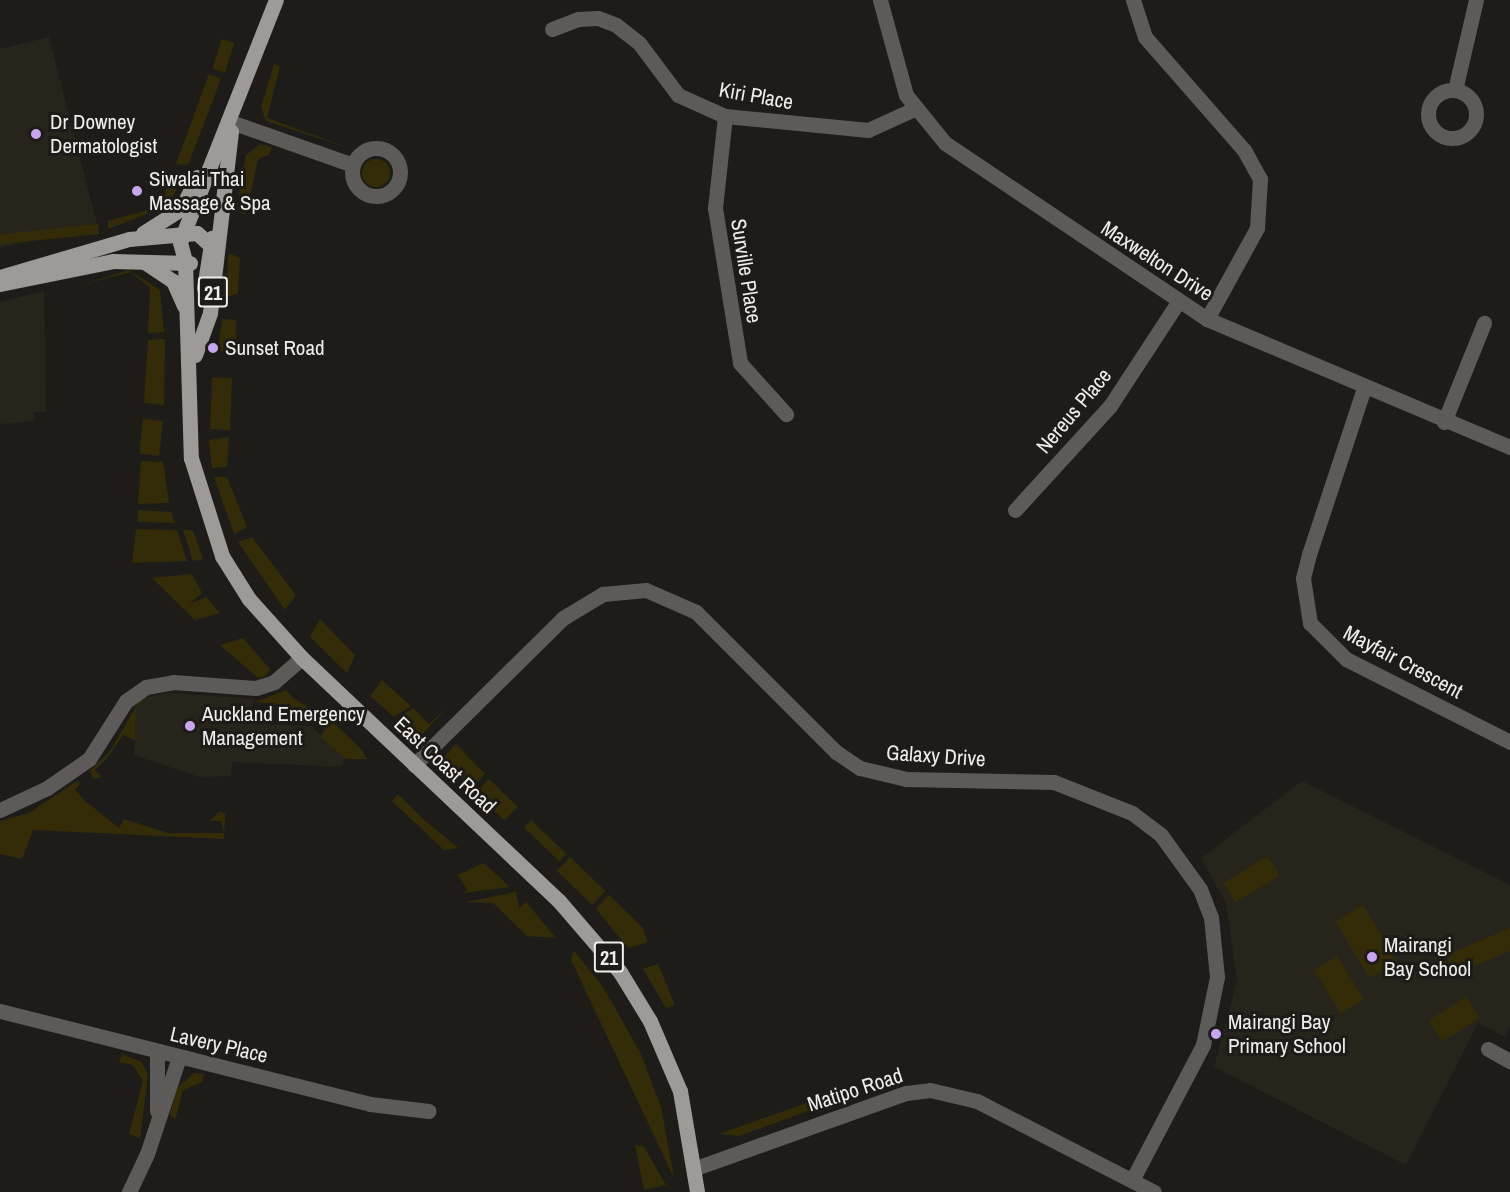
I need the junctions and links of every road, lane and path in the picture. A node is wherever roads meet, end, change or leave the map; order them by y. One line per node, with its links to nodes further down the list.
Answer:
1 (276, 0): 6 (main road, East Coast Road / 21)
2 (282, 0): 6 (main road, East Coast Road / 21)
3 (880, 0): 9 (street, Maxwelton Drive)
4 (1133, 0): 21 (street)
5 (1476, 0): 8 (street)
6 (270, 15): 11 (main road, East Coast Road / 21)
7 (552, 29): 10 (street, Kiri Place)
8 (1455, 90)
9 (914, 109): 10 (street, Kiri Place); 20 (street, Maxwelton Drive)
10 (725, 117): 26 (street, Surville Place)
11 (231, 122): 12 (street); 13 (main road, East Coast Road / 21); 14 (main road); 15 (main road); 24 (main road, East Coast Road / 21)
12 (353, 165)
13 (187, 234): 14 (main road); 15 (main road, 21); 17 (main road, 21)
14 (129, 239): 18 (main road)
15 (208, 251): 17 (main road, 21); 24 (main road)
16 (141, 261): 17 (main road); 19 (main road); 22 (main road)
17 (185, 261): 22 (main road, East Coast Road / 21)
18 (0, 278)
19 (0, 285)
20 (1178, 302): 21 (street, Maxwelton Drive); 29 (street, Nereus Place)
21 (1206, 319): 25 (street, Maxwelton Drive)
22 (189, 320): 24 (main road, East Coast Road / 21)
23 (1484, 323): 27 (street)
24 (192, 364): 30 (main road, East Coast Road / 21)
25 (1364, 388): 27 (street, Maxwelton Drive); 31 (street, Mayfair Crescent)
26 (786, 414)
27 (1444, 422): 28 (street, Maxwelton Drive)
28 (1510, 447)
29 (1015, 510)
30 (302, 658): 32 (main road, East Coast Road / 21); 33 (street)
31 (1510, 742)
32 (414, 765): 41 (main road, East Coast Road / 21); 42 (street, Galaxy Drive)
33 (0, 810)
34 (0, 1011): 36 (street, Lavery Place)
35 (1488, 1049): 38 (street)
36 (157, 1052): 37 (street, Lavery Place); 40 (street)
37 (178, 1057): 39 (street, Lavery Place); 40 (street)
38 (1510, 1060)
39 (429, 1111)
40 (157, 1117): 43 (street)
41 (696, 1168): 42 (street, Matipo Road); 44 (main road, East Coast Road / 21)
42 (1132, 1180): 45 (street, Matipo Road)
43 (129, 1192)
44 (697, 1192)
45 (1155, 1192)

